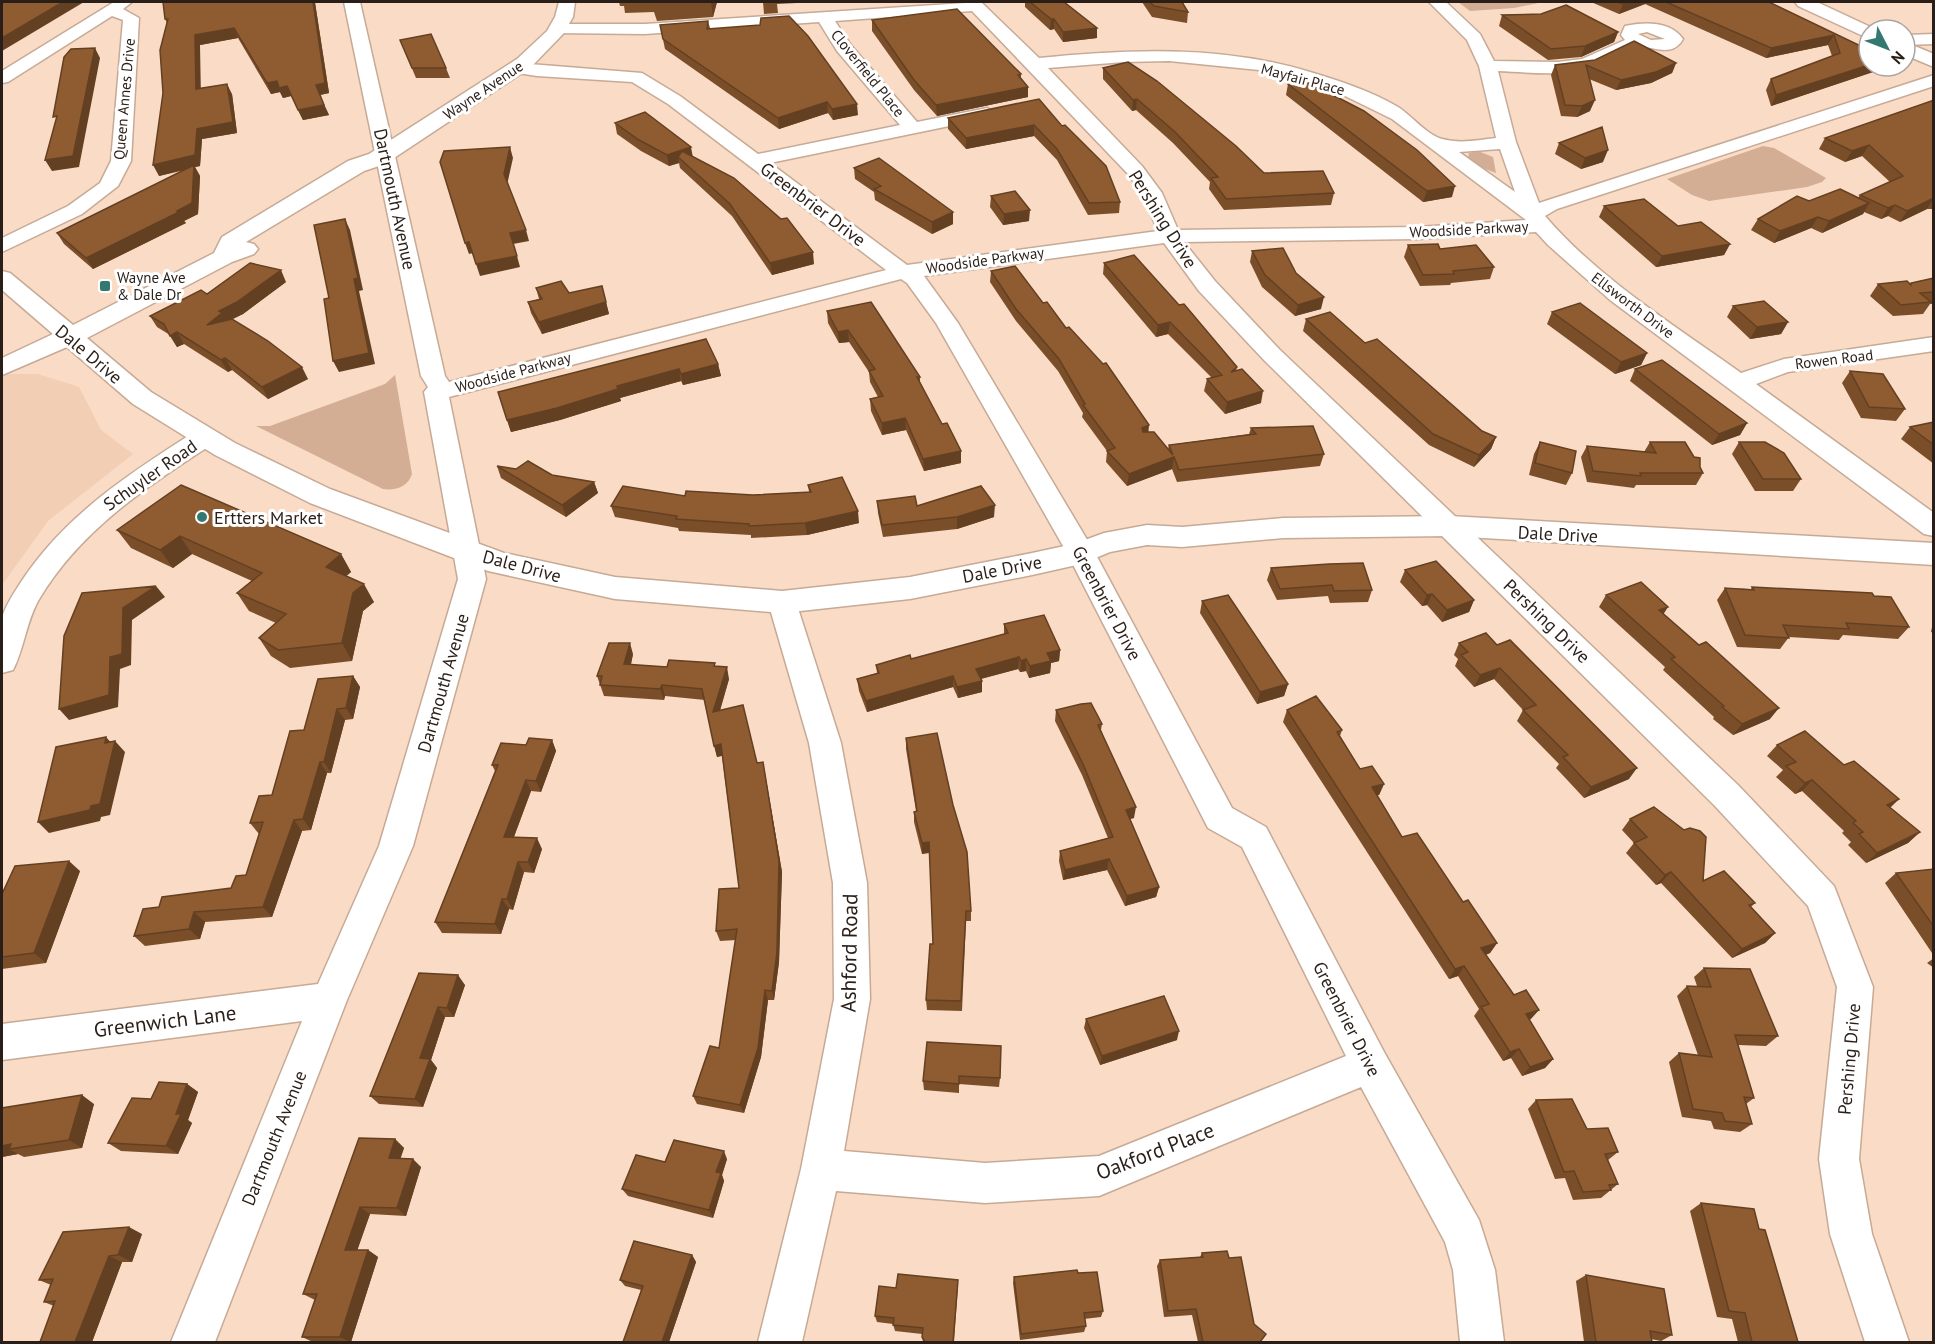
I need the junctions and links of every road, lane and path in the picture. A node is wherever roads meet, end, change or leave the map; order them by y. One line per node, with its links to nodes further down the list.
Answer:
1 (352, 2): 24 (street, Dartmouth Avenue)
2 (567, 2): 9 (main road, Wayne Avenue)
3 (1437, 2): 16 (street, Ellsworth Drive)
4 (1804, 2): 8 (main road)
5 (974, 4): 7 (street); 15 (street, Pershing Drive)
6 (117, 6): 18 (street); 28 (street, Queen Annes Drive)
7 (825, 18): 9 (street); 21 (street, Cloverfield Place)
8 (1857, 26)
9 (558, 29): 17 (main road, Wayne Avenue)
10 (1934, 39): 11 (street)
11 (1917, 40)
12 (1637, 41): 16 (street)
13 (1917, 53): 14 (main road)
14 (1934, 61)
15 (1035, 64): 23 (street, Mayfair Place); 27 (street, Pershing Drive)
16 (1488, 66): 22 (street, Ellsworth Drive)
17 (518, 68): 24 (main road, Wayne Avenue); 25 (street, Greenbrier Drive)
18 (2, 78)
19 (1934, 80): 26 (street, Woodside Parkway)
20 (1001, 110): 21 (street)
21 (913, 128): 25 (street)
22 (1507, 142): 23 (street); 26 (street, Ellsworth Drive)
23 (1435, 144): 26 (street, Mayfair Place)
24 (382, 156): 31 (main road, Wayne Avenue); 35 (street, Dartmouth Avenue)
25 (755, 160): 29 (street, Greenbrier Drive)
26 (1537, 220): 27 (street, Woodside Parkway); 34 (street, Ellsworth Drive)
27 (1170, 236): 29 (street, Woodside Parkway); 37 (street, Pershing Drive)
28 (2, 246)
29 (903, 272): 35 (street, Woodside Parkway); 40 (street, Greenbrier Drive)
30 (2, 278): 31 (main road, Dale Drive)
31 (68, 337): 33 (main road, Wayne Avenue); 36 (main road, Dale Drive)
32 (1934, 344): 34 (street, Rowen Road)
33 (2, 367)
34 (1737, 383): 38 (street, Ellsworth Drive)
35 (443, 391): 39 (street, Dartmouth Avenue)
36 (205, 437): 39 (main road, Dale Drive); 43 (street, Schuyler Road)
37 (1449, 526): 40 (main road, Dale Drive); 41 (main road, Dale Drive); 51 (street, Pershing Drive)
38 (1934, 526)
39 (468, 550): 42 (main road, Dale Drive); 44 (street, Dartmouth Avenue)
40 (1081, 553): 42 (main road, Dale Drive); 46 (street, Greenbrier Drive)
41 (1934, 555)
42 (782, 602): 47 (street, Ashford Road)
43 (2, 662)
44 (329, 1000): 45 (street, Greenwich Lane); 48 (street, Dartmouth Avenue)
45 (2, 1042)
46 (1370, 1065): 47 (street, Oakford Place); 50 (street, Greenbrier Drive)
47 (821, 1170): 49 (street, Ashford Road)
48 (193, 1342)
49 (780, 1342)
50 (1482, 1342)
51 (1887, 1342)

